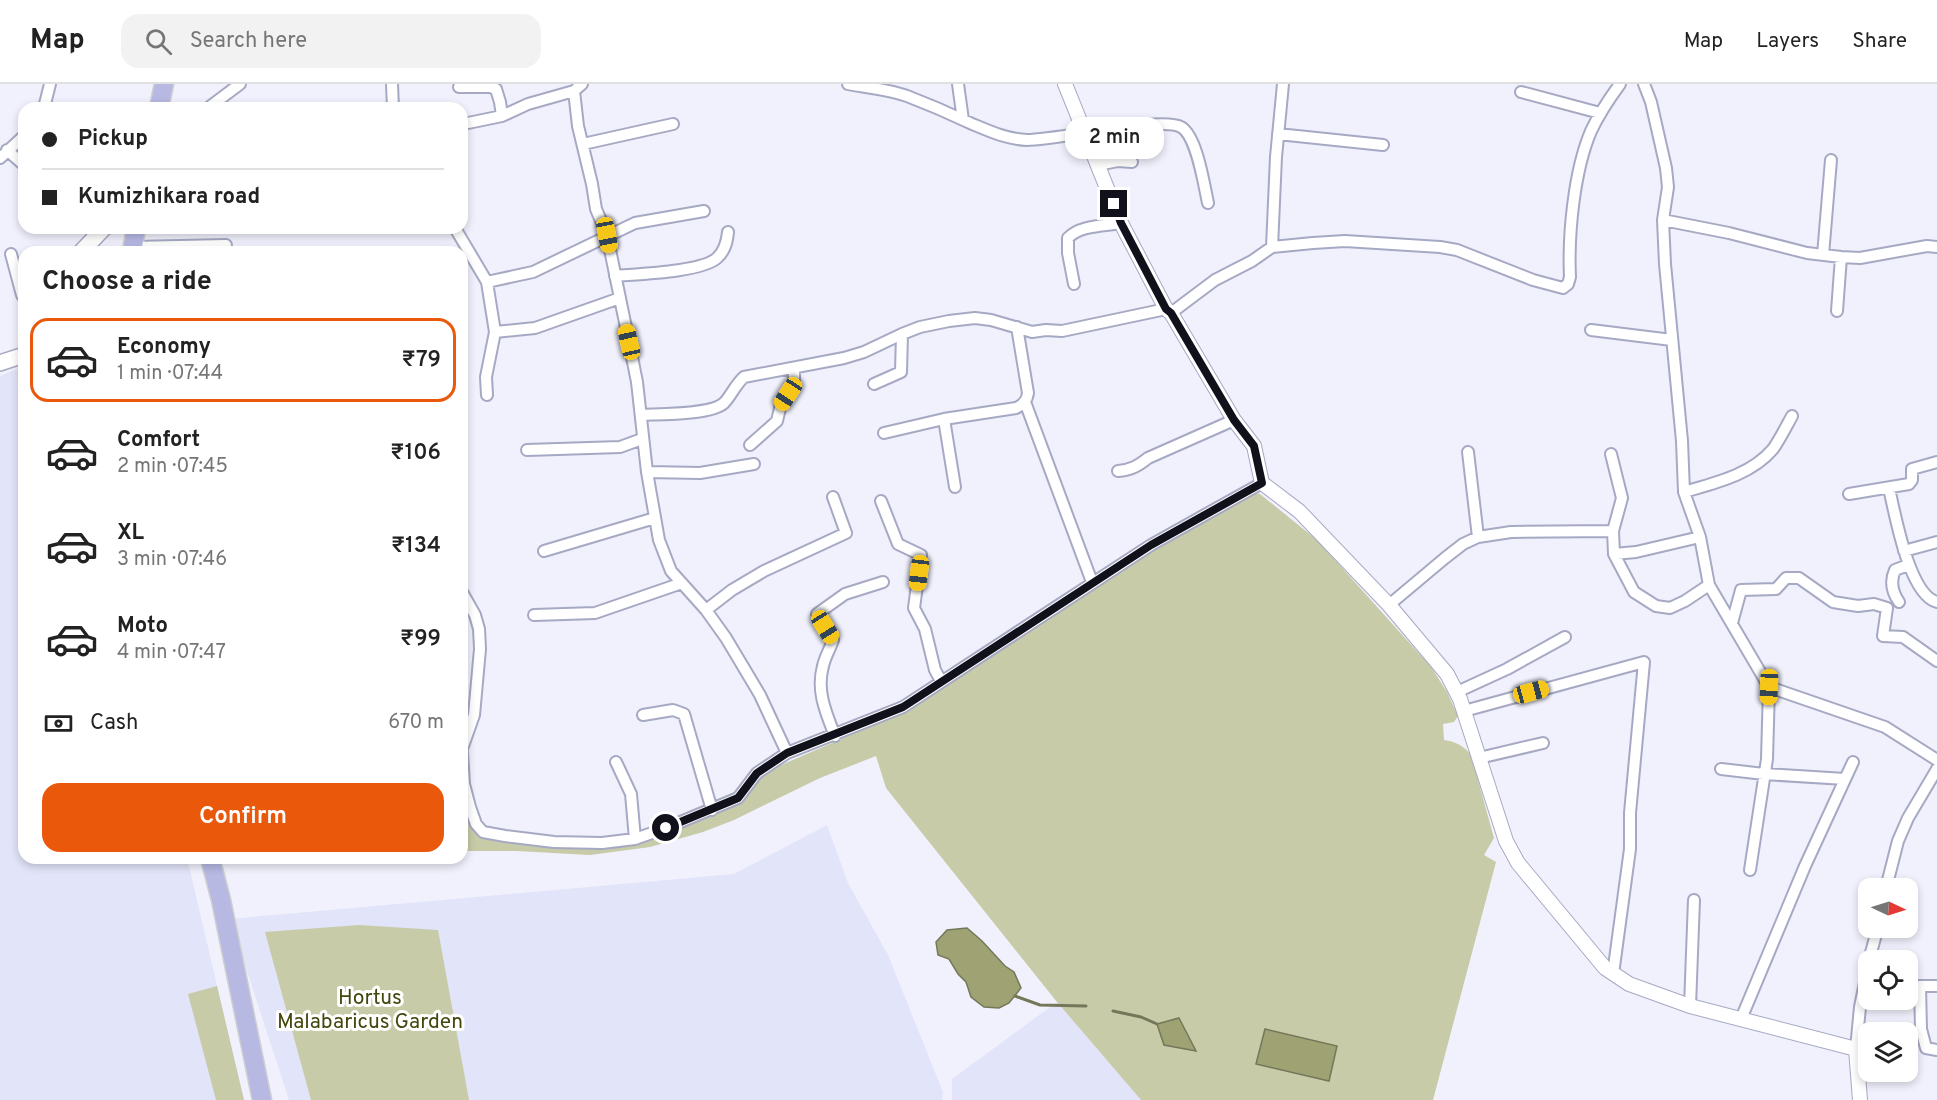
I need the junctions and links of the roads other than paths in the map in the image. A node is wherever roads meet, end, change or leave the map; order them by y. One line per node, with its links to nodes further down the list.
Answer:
1 (50, 84): 14 (street)
2 (164, 84): 15 (main road)
3 (240, 84): 16 (street)
4 (392, 84): 17 (street)
5 (848, 84): 20 (street)
6 (958, 84): 20 (street)
7 (1065, 84): 23 (street)
8 (1282, 84): 24 (street)
9 (1620, 84): 18 (street)
10 (1644, 84): 35 (street)
11 (459, 87): 19 (street)
12 (578, 88): 19 (street); 26 (street)
13 (1521, 92): 18 (street)
14 (46, 102)
15 (160, 102)
16 (223, 102)
17 (393, 102)
18 (1600, 114): 43 (street)
19 (502, 116): 21 (street)
20 (963, 120): 23 (street)
21 (468, 123)
22 (673, 124): 26 (street)
23 (1085, 134): 32 (street); 33 (street)
24 (1278, 134): 27 (street); 43 (street)
25 (18, 141): 28 (street)
26 (583, 144): 39 (street)
27 (1383, 144)
28 (4, 154): 30 (street)
29 (1831, 160): 47 (street)
30 (18, 162)
31 (1132, 162): 32 (street)
32 (1098, 165): 36 (street)
33 (1208, 203)
34 (704, 211): 39 (street)
35 (1663, 220): 47 (street); 60 (street)
36 (1121, 223): 52 (street); 54 (street)
37 (728, 232): 49 (street)
38 (98, 234): 41 (main road)
39 (607, 235): 49 (street); 51 (street)
40 (226, 245): 42 (street)
41 (87, 246)
42 (202, 246)
43 (1272, 247): 54 (street)
44 (1937, 247): 48 (street)
45 (468, 250): 51 (street)
46 (11, 254): 50 (street)
47 (1823, 255): 48 (street)
48 (1841, 257): 55 (street)
49 (615, 276): 53 (street)
50 (18, 280)
51 (487, 282): 58 (street)
52 (1074, 284)
53 (620, 298): 58 (street); 67 (street)
54 (1168, 311): 56 (street); 70 (street)
55 (1837, 311)
56 (1017, 327): 59 (street); 66 (street)
57 (1591, 330): 60 (street)
58 (495, 332): 65 (street)
59 (902, 334): 63 (street); 64 (street)
60 (1672, 340): 84 (street)
61 (18, 357): 62 (main road)
62 (0, 363)
63 (794, 368): 67 (street); 73 (street)
64 (874, 384)
65 (487, 395)
66 (1025, 402): 69 (street); 98 (street)
67 (641, 415): 72 (street)
68 (1792, 416): 84 (street)
69 (944, 419): 71 (street); 82 (street)
70 (1234, 420): 79 (street); 81 (street)
71 (884, 433)
72 (642, 439): 74 (street); 80 (street)
73 (750, 445)
74 (527, 450)
75 (1468, 452): 90 (street)
76 (1611, 454): 89 (street)
77 (1937, 462): 83 (street)
78 (754, 464): 80 (street)
79 (1118, 471)
80 (647, 472): 88 (street)
81 (1262, 483): 98 (street); 104 (street)
82 (955, 487)
83 (1889, 488): 85 (street); 94 (street)
84 (1684, 492): 91 (street)
85 (1849, 494)
86 (833, 497): 105 (street)
87 (881, 501): 110 (street)
88 (655, 518): 93 (street); 99 (street)
89 (1613, 531): 90 (street); 95 (street)
90 (1478, 537): 104 (street)
91 (1700, 537): 95 (street); 100 (street)
92 (1937, 542): 94 (street)
93 (544, 550)
94 (1904, 551): 96 (street)
95 (1614, 554): 100 (street)
96 (1908, 565): 101 (street); 102 (street)
97 (883, 582): 116 (street)
98 (1092, 582): 110 (street)
99 (682, 583): 105 (street); 106 (street)
100 (1709, 585): 107 (street)
101 (1899, 602)
102 (1937, 602)
103 (468, 603): 115 (street)
104 (1389, 605): 112 (street)
105 (706, 610): 118 (street)
106 (534, 615)
107 (1732, 623): 109 (street); 111 (street)
108 (1565, 637): 112 (street)
109 (1937, 661)
110 (941, 681): 116 (street)
111 (1769, 687): 120 (street); 125 (street)
112 (1457, 693): 113 (street)
113 (1464, 711): 119 (street); 136 (street)
114 (643, 715): 130 (street)
115 (468, 732)
116 (835, 736): 118 (street)
117 (1543, 743): 119 (street)
118 (787, 753): 130 (street)
119 (1479, 758): 136 (street)
120 (1937, 760)
121 (616, 762): 131 (street)
122 (1853, 762): 126 (street)
123 (1722, 769): 125 (street)
124 (1937, 769): 127 (street)
125 (1764, 774): 126 (street); 133 (street)
126 (1845, 779): 141 (street)
127 (1924, 793): 128 (street); 134 (street)
128 (1937, 794)
129 (468, 799): 131 (street)
130 (712, 810): 131 (street)
131 (635, 839)
132 (212, 864): 146 (main road)
133 (1750, 870)
134 (1889, 878)
135 (1694, 900): 139 (street)
136 (1613, 974): 139 (street)
137 (1920, 986): 138 (street); 143 (street)
138 (1937, 986)
139 (1690, 1006): 141 (street)
140 (1860, 1010): 142 (street)
141 (1741, 1019): 142 (street)
142 (1856, 1049): 144 (street)
143 (1937, 1050)
144 (1858, 1053)
145 (1861, 1082): 147 (street)
146 (262, 1100)
147 (1860, 1100)

